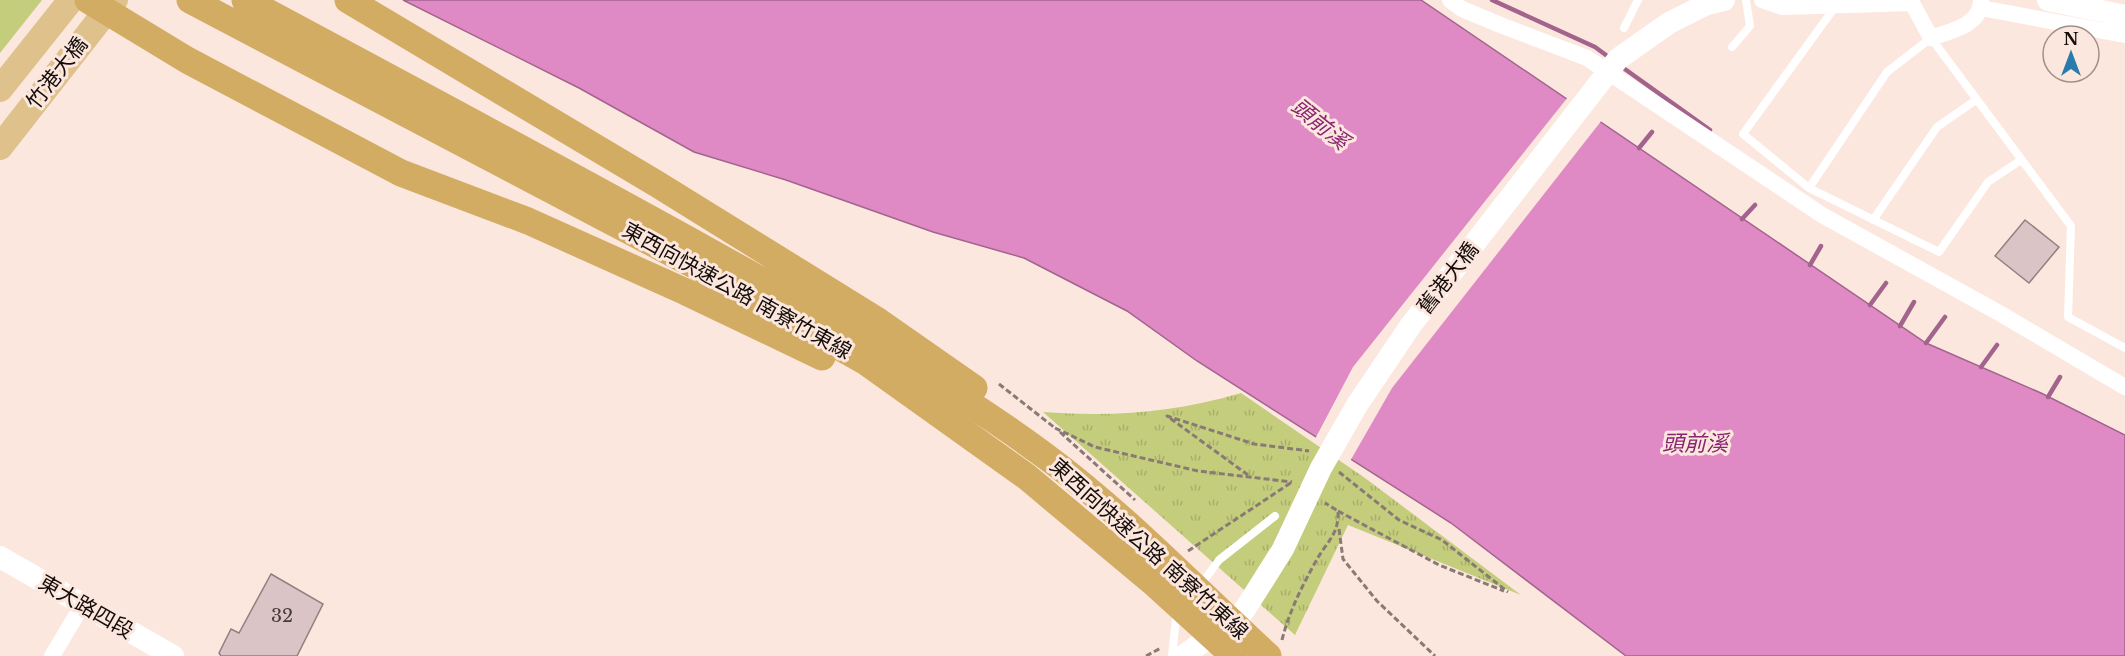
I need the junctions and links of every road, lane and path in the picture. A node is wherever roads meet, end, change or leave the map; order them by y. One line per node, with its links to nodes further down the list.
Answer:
1 (71, 0): 19 (main road, 竹港大橋)
2 (190, 0): 30 (highway, 東西向快速公路 南寮竹東線)
3 (245, 0): 29 (highway, 東西向快速公路 南寮竹東線)
4 (348, 0): 29 (highway)
5 (1450, 0): 27 (street)
6 (1638, 0): 15 (lane)
7 (1724, 0): 48 (main road, 舊港大橋)
8 (1746, 0): 18 (lane)
9 (1762, 0): 13 (street)
10 (2048, 0): 14 (main road)
11 (102, 4): 21 (main road, 竹港大橋); 30 (highway)
12 (1981, 4): 16 (street); 17 (street)
13 (1835, 7): 17 (street); 23 (lane)
14 (2125, 16)
15 (1624, 28)
16 (2125, 35)
17 (1930, 38): 20 (lane); 23 (lane)
18 (1731, 47)
19 (0, 89)
20 (1976, 100): 22 (lane); 24 (lane)
21 (0, 147)
22 (2021, 160): 24 (lane); 25 (lane)
23 (1809, 188): 24 (lane)
24 (1873, 220)
25 (2125, 348)
26 (999, 384): 28 (path)
27 (2125, 387)
28 (1055, 428): 31 (path); 33 (path)
29 (1046, 456): 44 (highway, 東西向快速公路 南寮竹東線)
30 (1027, 477): 49 (highway, 東西向快速公路 南寮竹東線)
31 (1301, 488)
32 (1320, 499): 34 (path)
33 (1137, 502)
34 (1338, 511): 36 (path); 40 (path)
35 (1275, 516): 41 (lane)
36 (1338, 527): 44 (path); 50 (path)
37 (1180, 542): 38 (path)
38 (1189, 550)
39 (0, 557): 43 (main road, 東大路四段)
40 (1508, 592)
41 (1194, 593)
42 (1188, 602): 47 (lane)
43 (83, 604): 45 (street); 46 (main road, 東大路四段)
44 (1275, 649)
45 (52, 656)
46 (173, 656)
47 (1172, 656)
48 (1183, 656)
49 (1234, 656)
50 (1435, 656)

